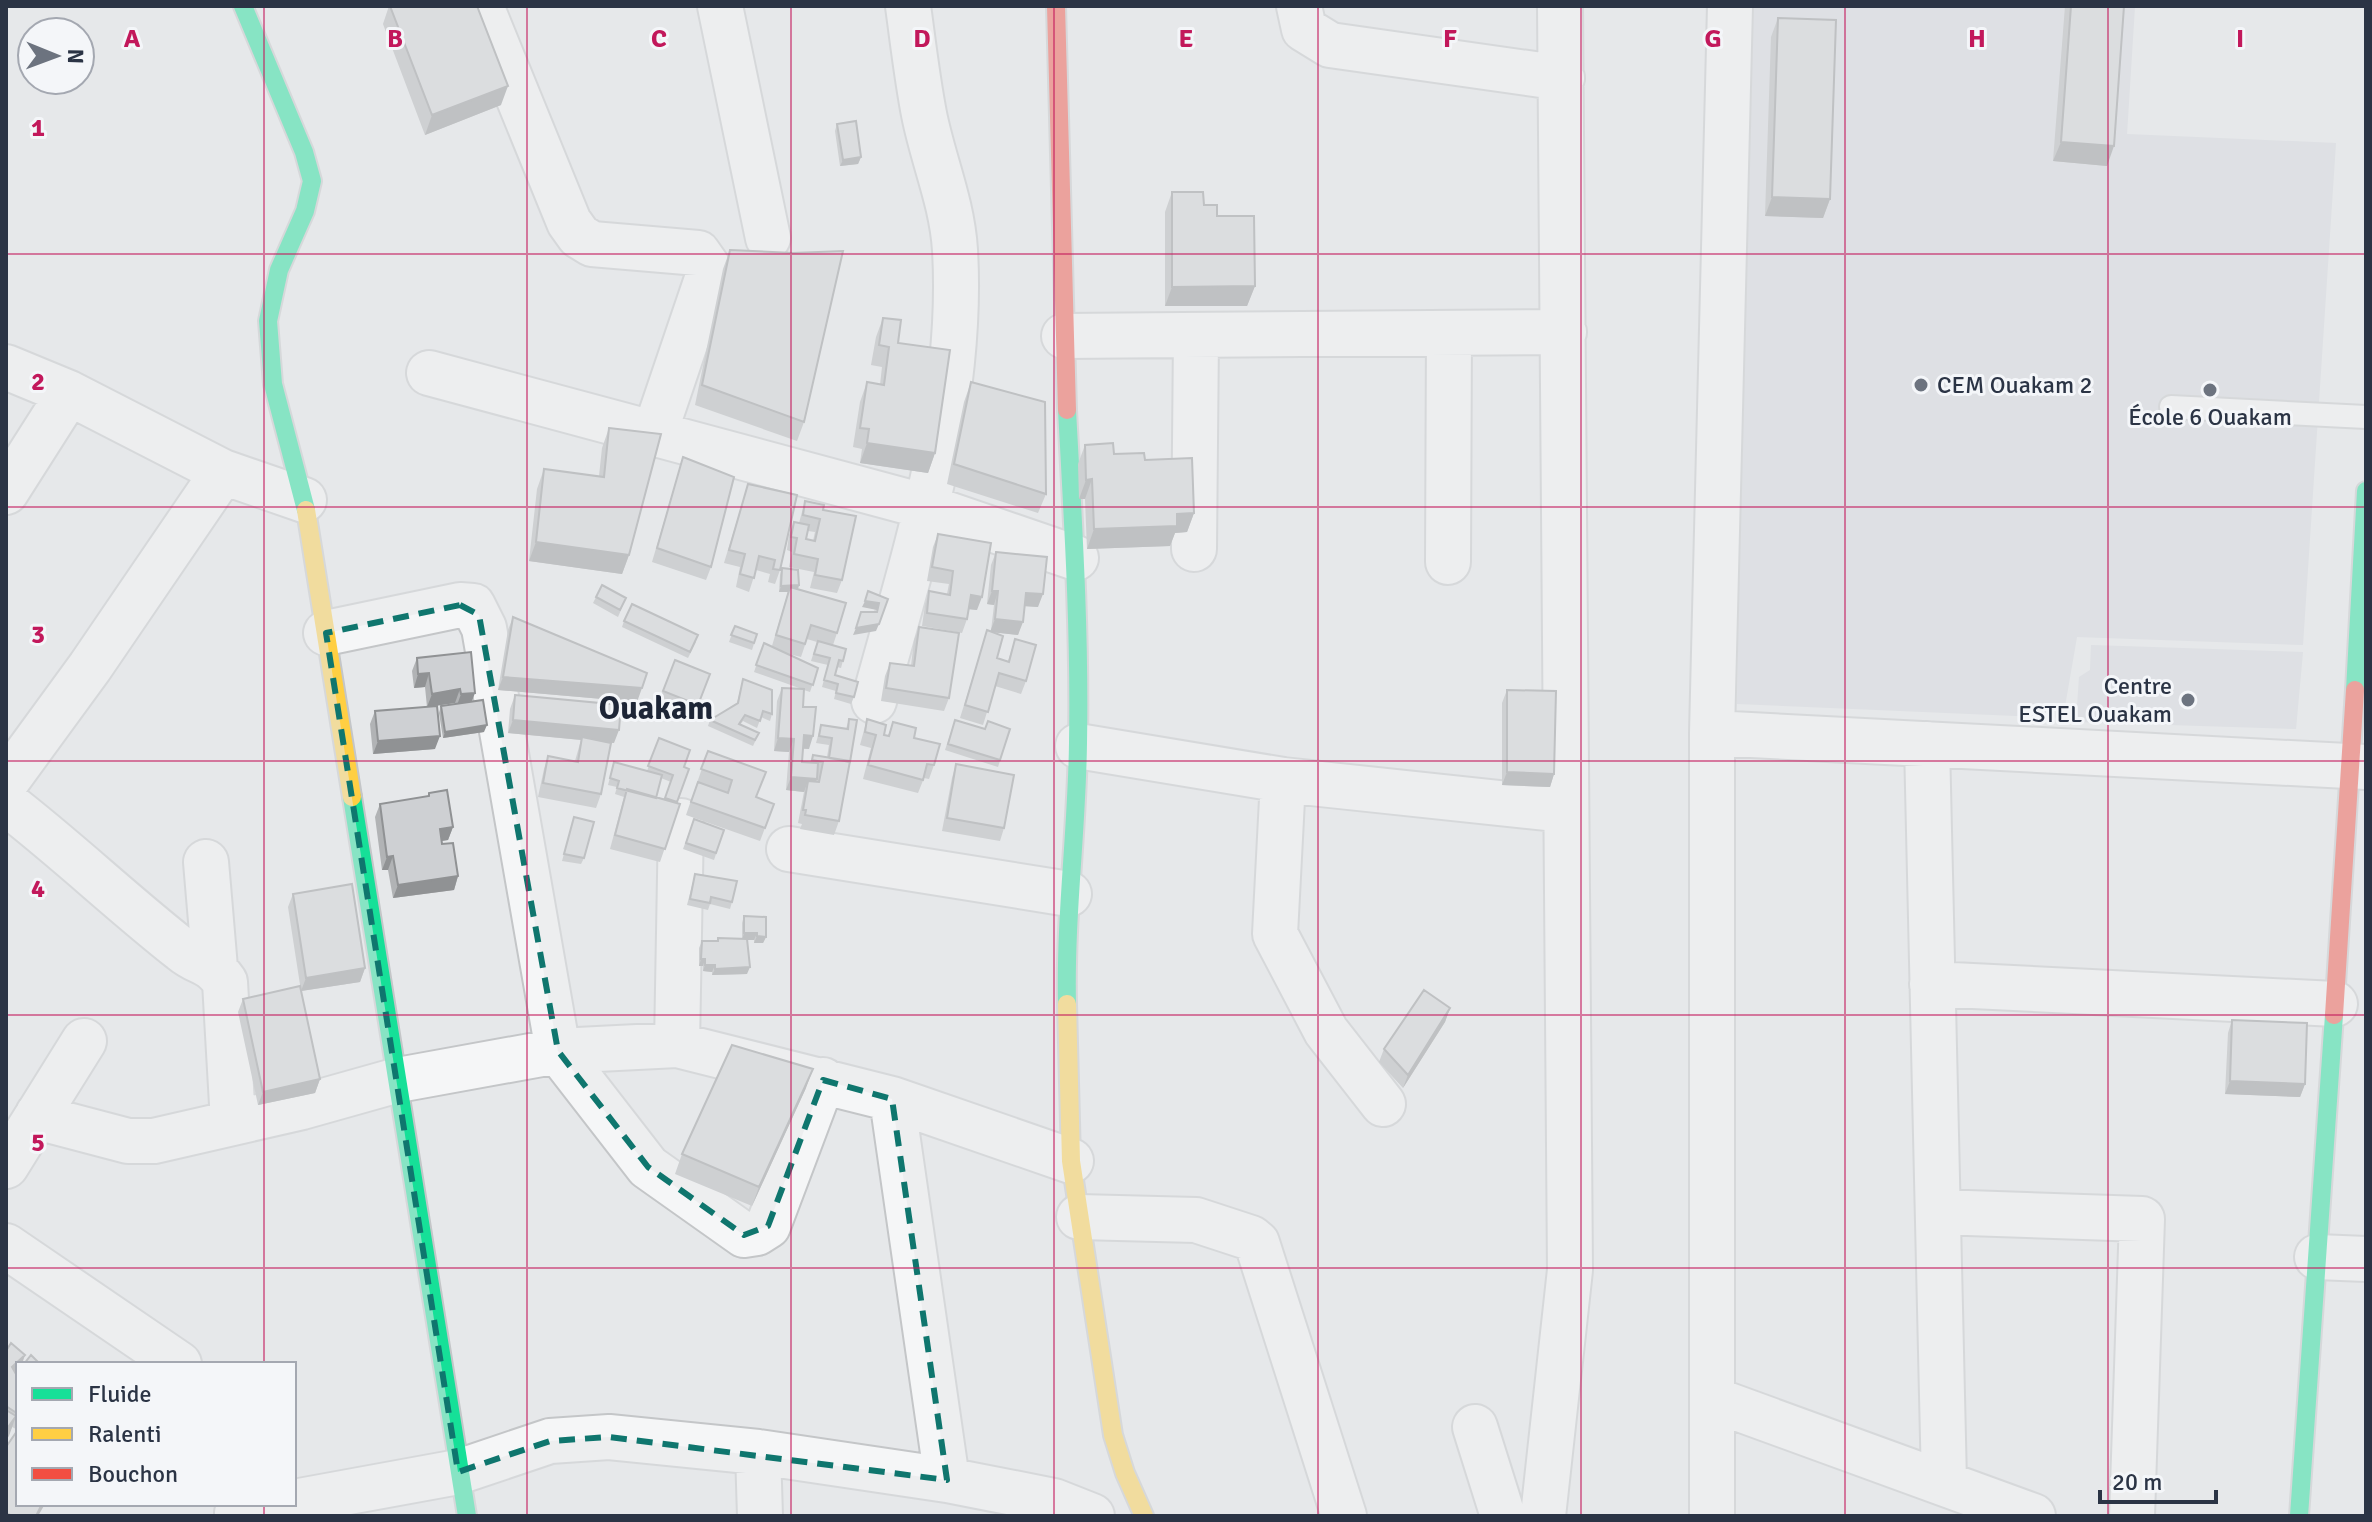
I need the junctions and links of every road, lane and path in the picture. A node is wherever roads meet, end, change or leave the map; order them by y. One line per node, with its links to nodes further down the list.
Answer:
1 (243, 6): 24 (street)
2 (481, 6): 20 (street)
3 (720, 6): 10 (street)
4 (908, 6): 25 (street)
5 (1056, 6): 13 (street)
6 (1299, 6): 9 (street)
7 (1560, 6): 9 (street)
8 (1730, 6): 31 (street)
9 (1562, 78): 11 (street)
10 (768, 238)
11 (1564, 332): 12 (street); 38 (street)
12 (1449, 333): 14 (street); 28 (street)
13 (1064, 336): 14 (street); 27 (street)
14 (1196, 336): 26 (street)
15 (6, 367): 17 (street)
16 (429, 373): 20 (street)
17 (69, 393): 21 (street); 23 (street)
18 (2171, 407): 19 (lane)
19 (2366, 417)
20 (654, 435): 25 (street)
21 (223, 472): 24 (street); 36 (street)
22 (2366, 491): 34 (street)
23 (6, 492)
24 (304, 500): 29 (street)
25 (927, 507): 27 (street); 30 (street)
26 (1194, 549)
27 (1076, 558): 33 (street)
28 (1448, 562)
29 (326, 633): 48 (street); 49 (street)
30 (874, 701)
31 (1712, 733): 32 (street); 63 (street)
32 (1927, 744): 34 (street); 44 (street)
33 (1078, 746): 35 (street); 42 (street)
34 (2358, 767): 45 (street)
35 (1283, 780): 38 (street); 52 (street)
36 (6, 782)
37 (6, 803): 43 (street)
38 (1566, 810): 78 (street)
39 (681, 821): 47 (street)
40 (789, 849): 42 (street)
41 (206, 862): 43 (street)
42 (1069, 894): 55 (street)
43 (215, 968): 54 (street)
44 (1932, 984): 45 (street); 57 (street)
45 (2335, 1004): 60 (street)
46 (84, 1041): 53 (street)
47 (677, 1045): 48 (street); 50 (street)
48 (558, 1051): 49 (street); 50 (street)
49 (398, 1080): 54 (street); 66 (street)
50 (823, 1080): 51 (street)
51 (892, 1099): 55 (street); 67 (street)
52 (1383, 1104)
53 (38, 1114): 54 (street); 56 (street)
54 (233, 1122)
55 (1071, 1161): 58 (street)
56 (6, 1166)
57 (1938, 1212): 68 (street); 81 (street)
58 (1079, 1217): 75 (street); 76 (street)
59 (6, 1246): 62 (street)
60 (2317, 1257): 61 (street); 82 (street)
61 (2366, 1259)
62 (176, 1362)
63 (1712, 1399): 68 (street); 79 (street)
64 (1475, 1427): 77 (street)
65 (758, 1452): 66 (street); 67 (street); 74 (street)
66 (458, 1472): 69 (street); 73 (street)
67 (947, 1480): 71 (street)
68 (1944, 1482): 80 (street)
69 (296, 1502)
70 (275, 1506): 72 (street)
71 (1067, 1511)
72 (237, 1513)
73 (467, 1516)
74 (760, 1516)
75 (1144, 1516)
76 (1344, 1516)
77 (1503, 1516)
78 (1543, 1516)
79 (1712, 1516)
80 (2033, 1516)
81 (2132, 1516)
82 (2299, 1516)

